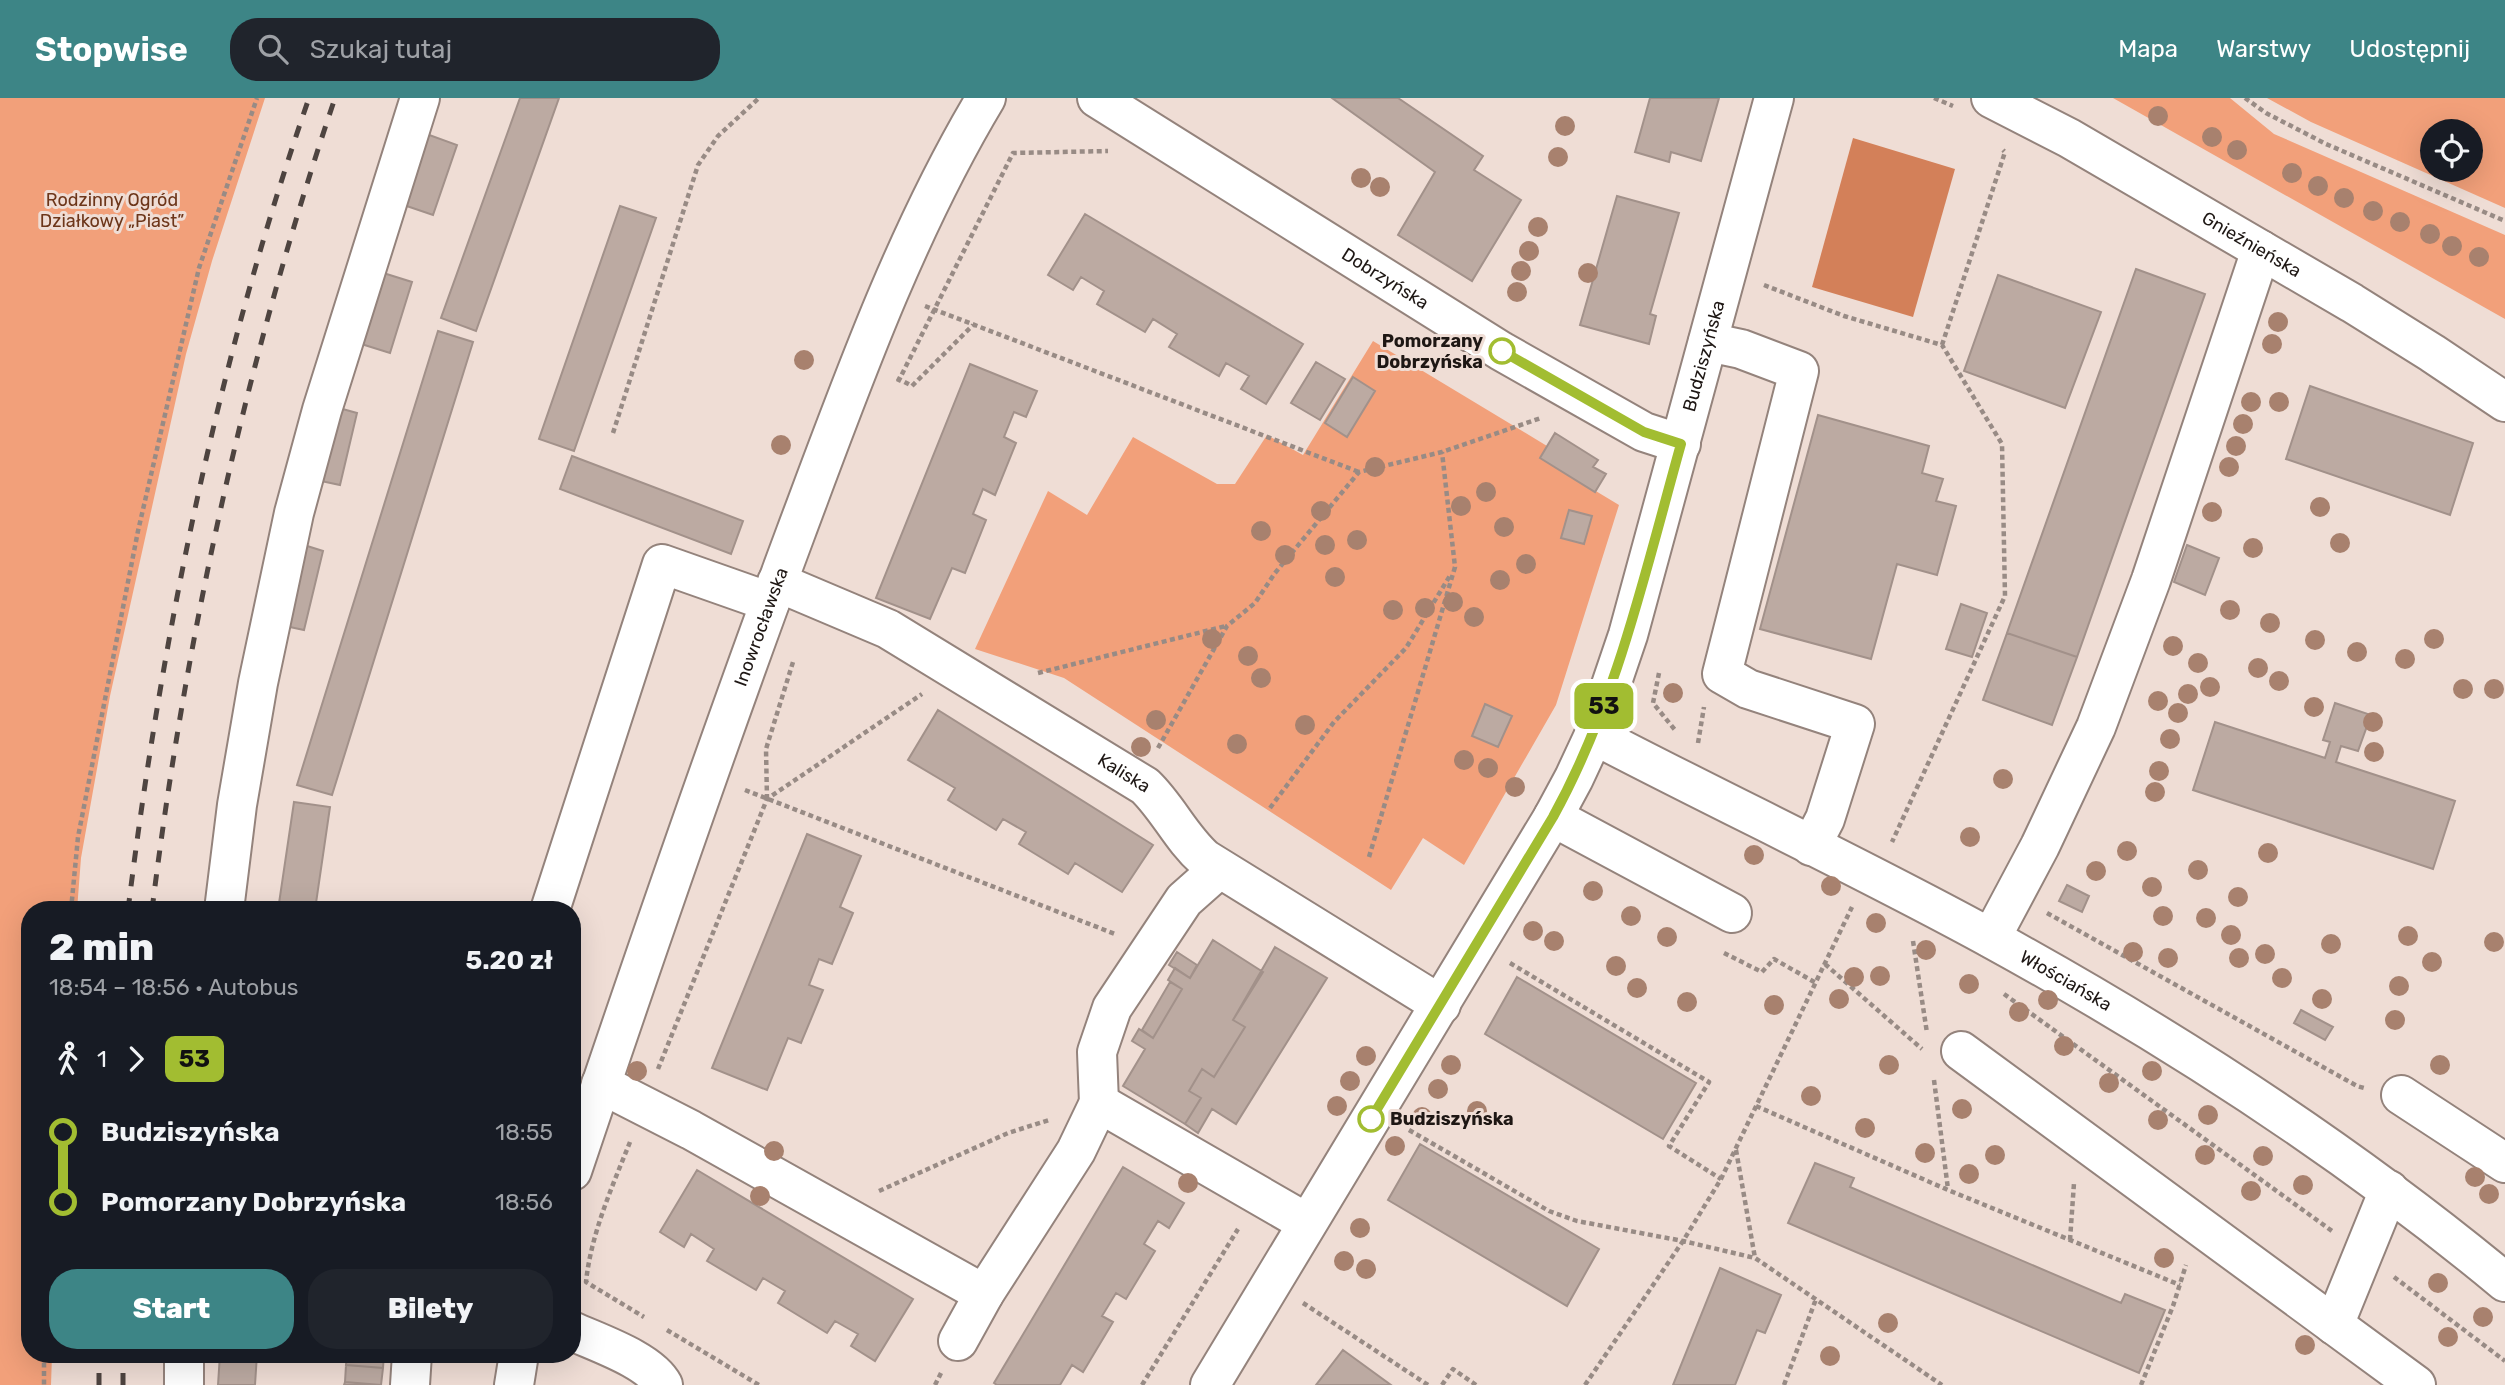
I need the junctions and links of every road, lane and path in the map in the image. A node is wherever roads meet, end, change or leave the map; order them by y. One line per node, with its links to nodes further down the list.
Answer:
1 (257, 98): 50 (path)
2 (419, 98): 51 (street)
3 (759, 98): 25 (path)
4 (986, 98): 15 (street, Inowrocławska)
5 (1097, 98): 26 (street, Dobrzyńska)
6 (1774, 98): 18 (street, Budziszyńska)
7 (1934, 98): 9 (path)
8 (2245, 98): 12 (path)
9 (1973, 103): 13 (street, Gnieźnieńska)
10 (2000, 142): 19 (path)
11 (1121, 151): 16 (path)
12 (2505, 221)
13 (2261, 250): 23 (street, Gnieźnieńska); 49 (street)
14 (1759, 283): 19 (path)
15 (890, 293): 16 (path); 20 (street, Inowrocławska)
16 (934, 310): 17 (path); 21 (path)
17 (974, 325): 21 (path); 28 (path)
18 (1708, 342): 26 (street, Budziszyńska); 44 (street)
19 (1942, 345): 43 (path)
20 (862, 359): 21 (path); 30 (street, Inowrocławska)
21 (899, 379): 22 (path)
22 (893, 391)
23 (2505, 402)
24 (1545, 417): 27 (path)
25 (613, 433)
26 (1681, 444): 35 (street, Budziszyńska)
27 (1442, 452): 28 (path); 29 (path)
28 (1359, 472): 31 (path)
29 (1455, 567): 40 (path); 46 (path)
30 (774, 592): 34 (street, Kaliska); 37 (street, Inowrocławska); 52 (street, Kaliska)
31 (1227, 626): 34 (path); 38 (path)
32 (794, 661): 39 (path)
33 (1661, 664): 36 (path)
34 (970, 678): 38 (street, Kaliska); 39 (path)
35 (1594, 734): 41 (street, Budziszyńska); 44 (street, Włościańska)
36 (1679, 734)
37 (708, 776): 39 (path); 60 (street, Inowrocławska)
38 (1139, 782): 47 (street, Kaliska)
39 (767, 799): 55 (path); 63 (path)
40 (1270, 808)
41 (1553, 817): 53 (street); 58 (street, Budziszyńska)
42 (1880, 839): 43 (path)
43 (1891, 843): 45 (path)
44 (1811, 846): 48 (street, Włościańska)
45 (1900, 850)
46 (1369, 857)
47 (1219, 869): 55 (street); 58 (street, Kaliska)
48 (1868, 875): 54 (street, Włościańska); 64 (path)
49 (2014, 895): 54 (street); 61 (path)
50 (72, 901)
51 (225, 901)
52 (553, 901)
53 (1732, 913)
54 (1991, 938): 71 (street, Włościańska)
55 (1152, 948): 62 (street)
56 (1509, 962): 70 (path)
57 (1997, 989): 75 (path)
58 (1441, 1004): 74 (street, Budziszyńska)
59 (1961, 1051): 85 (street)
60 (601, 1084): 63 (street); 66 (street, Inowrocławska)
61 (2401, 1095): 68 (street)
62 (1099, 1103): 72 (street); 73 (path); 82 (street)
63 (643, 1105): 73 (street); 98 (path)
64 (1756, 1105): 67 (path); 76 (path)
65 (1408, 1129): 77 (path)
66 (581, 1144)
67 (1736, 1149): 70 (path); 79 (path)
68 (2505, 1163)
69 (2075, 1174): 76 (path)
70 (1721, 1179): 77 (path)
71 (2389, 1190): 78 (street); 80 (street, Włościańska)
72 (1258, 1195): 74 (street); 99 (path)
73 (834, 1210): 82 (street)
74 (1307, 1223): 100 (street, Budziszyńska)
75 (2337, 1223)
76 (2070, 1240): 81 (path)
77 (1683, 1241): 79 (path); 104 (path)
78 (2363, 1254): 85 (street); 88 (path)
79 (1755, 1258): 83 (path)
80 (2505, 1282)
81 (2180, 1285)
82 (984, 1294): 87 (street)
83 (1816, 1299): 105 (path); 106 (path)
84 (1302, 1302): 101 (path)
85 (2334, 1325): 107 (street)
86 (581, 1335): 97 (street)
87 (958, 1341)
88 (2505, 1361)
89 (44, 1363): 93 (path)
90 (184, 1363): 94 (street)
91 (411, 1363): 95 (street)
92 (518, 1363): 96 (street)
93 (44, 1385)
94 (184, 1385)
95 (410, 1385)
96 (514, 1385)
97 (663, 1385)
98 (759, 1385)
99 (1142, 1385)
100 (1210, 1385)
101 (1428, 1385)
102 (1442, 1385): 103 (path)
103 (1476, 1385)
104 (1586, 1385)
105 (1784, 1385)
106 (1942, 1385)
107 (2416, 1385)

